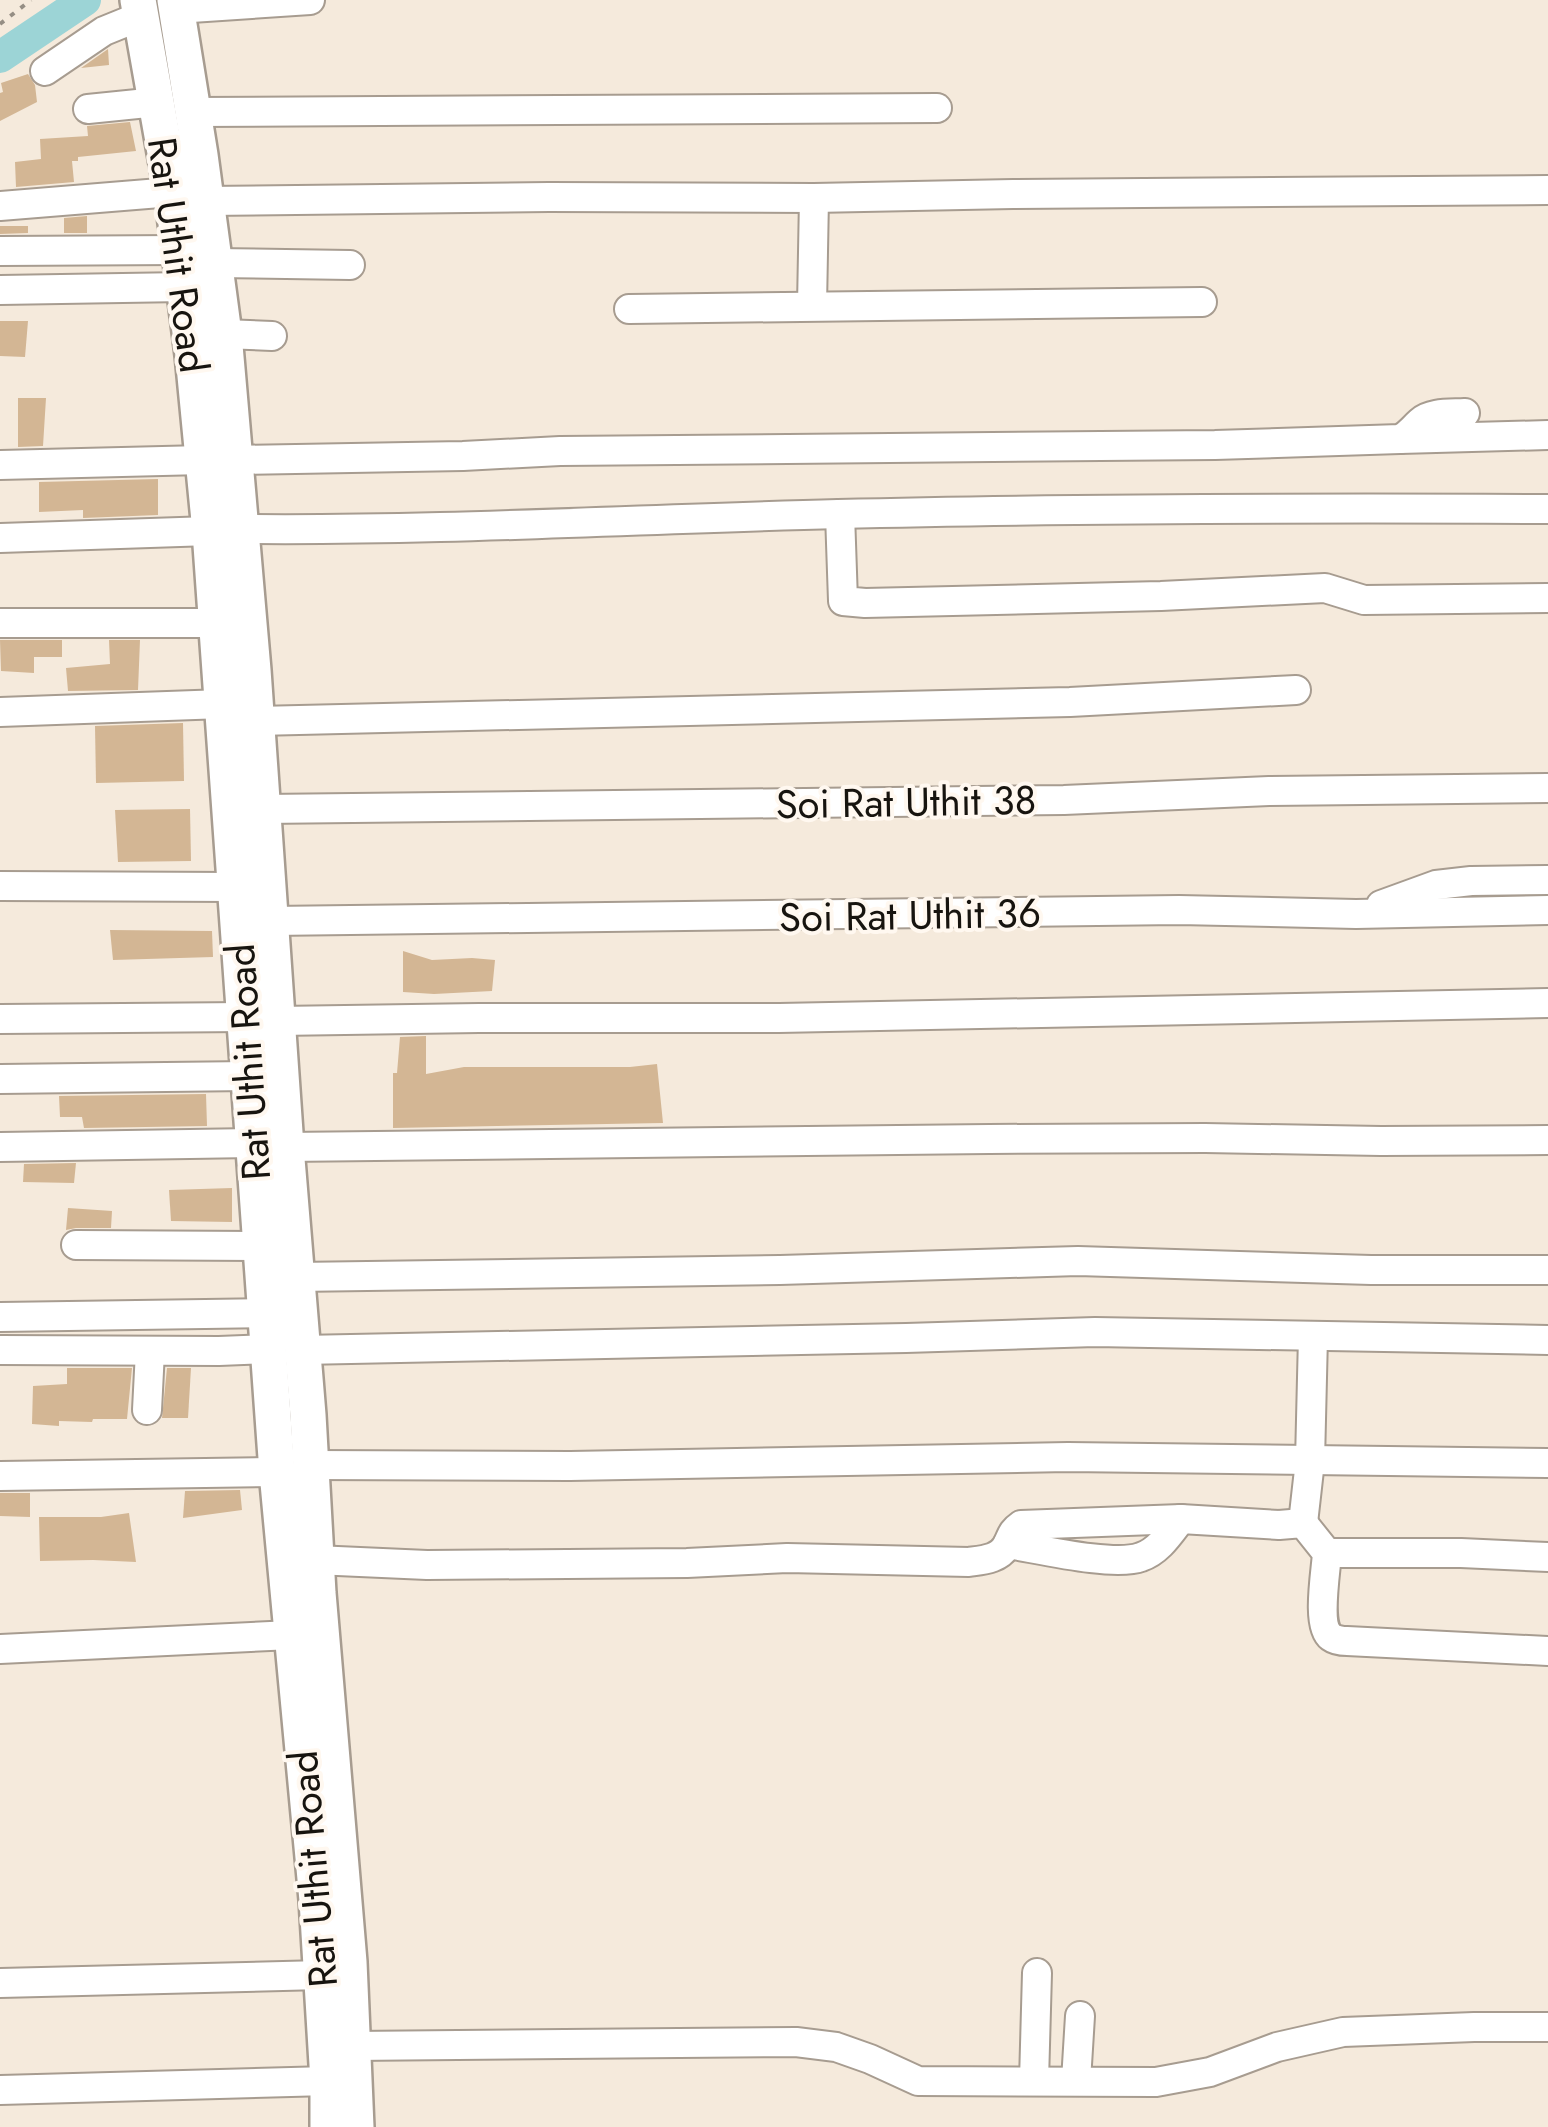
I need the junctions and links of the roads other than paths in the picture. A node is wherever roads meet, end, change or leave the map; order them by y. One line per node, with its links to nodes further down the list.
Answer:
1 (310, 0): 2 (street)
2 (175, 4): 8 (main road, Rat Uthit Road)
3 (139, 7): 4 (street); 5 (main road, Rat Uthit Road)
4 (45, 70)
5 (156, 102): 7 (street); 10 (main road, Rat Uthit Road)
6 (937, 108): 8 (street)
7 (88, 109)
8 (193, 112): 10 (main road, Rat Uthit Road)
9 (1548, 190): 11 (street)
10 (189, 197): 11 (street); 12 (street); 13 (main road, Rat Uthit Road); 15 (main road, Rat Uthit Road)
11 (814, 198): 20 (street)
12 (0, 206)
13 (180, 250): 14 (street); 17 (main road, Rat Uthit Road)
14 (0, 252)
15 (214, 263): 16 (street); 22 (main road, Rat Uthit Road)
16 (350, 265)
17 (184, 287): 18 (street); 27 (main road, Rat Uthit Road)
18 (0, 290)
19 (1202, 302): 20 (street)
20 (812, 306): 21 (street)
21 (628, 309)
22 (224, 334): 23 (street); 27 (main road, Rat Uthit Road)
23 (272, 336)
24 (1465, 413): 26 (street)
25 (1548, 435): 26 (street)
26 (1400, 439): 27 (street)
27 (219, 460): 28 (street); 31 (main road, Rat Uthit Road)
28 (0, 465)
29 (1548, 509): 30 (street)
30 (840, 514): 31 (street); 33 (street)
31 (225, 530): 32 (street); 35 (main road, Rat Uthit Road); 39 (main road, Rat Uthit Road)
32 (0, 538)
33 (1548, 598)
34 (0, 623): 35 (street)
35 (217, 624): 37 (main road, Rat Uthit Road)
36 (1296, 690): 39 (street)
37 (223, 704): 38 (street); 44 (main road, Rat Uthit Road)
38 (0, 712)
39 (258, 721): 41 (main road, Rat Uthit Road)
40 (1548, 788): 41 (street, Soi Rat Uthit 38)
41 (263, 808): 47 (main road, Rat Uthit Road)
42 (1548, 880): 46 (street)
43 (0, 886): 44 (street)
44 (236, 887): 50 (main road, Rat Uthit Road)
45 (1548, 910): 46 (street, Soi Rat Uthit 36)
46 (1356, 914): 47 (street, Soi Rat Uthit 36)
47 (272, 921): 50 (main road, Rat Uthit Road)
48 (1548, 1003): 50 (street)
49 (0, 1019): 50 (street)
50 (262, 1019): 51 (main road, Rat Uthit Road); 54 (main road, Rat Uthit Road)
51 (249, 1076): 52 (street); 54 (main road, Rat Uthit Road)
52 (0, 1079)
53 (1548, 1140): 54 (street)
54 (270, 1145): 55 (street); 57 (main road, Rat Uthit Road); 59 (main road, Rat Uthit Road)
55 (0, 1147)
56 (76, 1245): 57 (street)
57 (261, 1246): 60 (main road, Rat Uthit Road)
58 (1548, 1270): 59 (street)
59 (296, 1277): 64 (main road, Rat Uthit Road)
60 (265, 1313): 61 (street); 64 (main road, Rat Uthit Road)
61 (0, 1317)
62 (1313, 1336): 63 (street); 64 (street); 68 (street)
63 (1548, 1340)
64 (285, 1349): 66 (street); 70 (main road, Rat Uthit Road)
65 (0, 1350): 66 (street)
66 (150, 1351): 67 (street)
67 (147, 1410)
68 (1310, 1461): 69 (street); 70 (street); 73 (street)
69 (1548, 1463)
70 (294, 1469): 71 (street); 77 (main road, Rat Uthit Road)
71 (0, 1476)
72 (1181, 1519): 73 (street); 74 (street); 74 (street)
73 (1302, 1523): 75 (street)
74 (1008, 1544): 77 (street)
75 (1327, 1553): 76 (street); 80 (street)
76 (1548, 1556)
77 (307, 1584): 78 (main road, Rat Uthit Road); 86 (main road, Rat Uthit Road)
78 (292, 1635): 79 (street); 82 (main road, Rat Uthit Road)
79 (0, 1649)
80 (1548, 1651)
81 (1037, 1973): 88 (street)
82 (322, 1975): 83 (street); 87 (main road, Rat Uthit Road)
83 (0, 1983)
84 (1080, 2016): 89 (street)
85 (1548, 2027): 89 (street)
86 (354, 2046): 88 (street); 92 (main road, Rat Uthit Road)
87 (328, 2081): 90 (street); 91 (main road, Rat Uthit Road)
88 (1034, 2081): 89 (street)
89 (1076, 2081)
90 (0, 2090)
91 (328, 2127)
92 (356, 2127)

